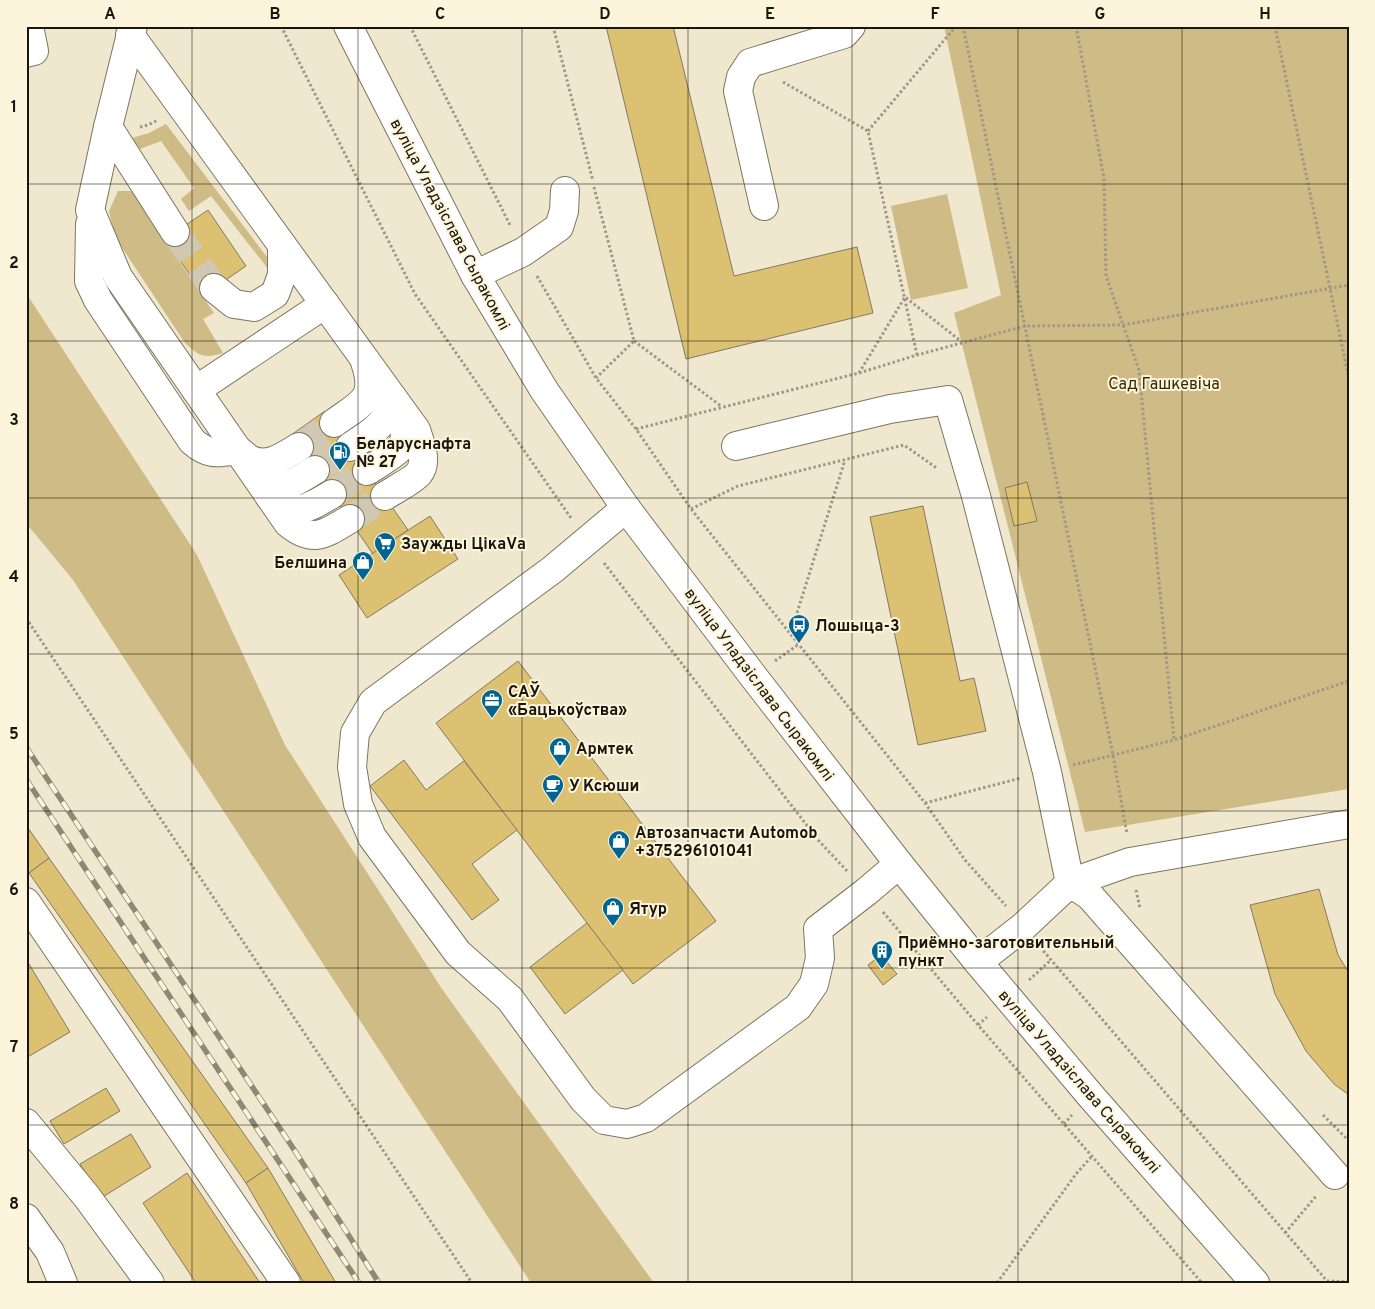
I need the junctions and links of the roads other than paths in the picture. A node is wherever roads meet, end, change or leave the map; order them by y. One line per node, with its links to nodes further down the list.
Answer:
1 (29, 26): 5 (street)
2 (348, 26): 12 (street, вуліца Уладзіслава Сыракомлі)
3 (851, 26): 8 (street)
4 (131, 31): 6 (street); 11 (street)
5 (26, 53)
6 (108, 127): 9 (street); 10 (street)
7 (564, 191): 12 (street)
8 (764, 206)
9 (90, 210): 17 (street); 23 (street)
10 (175, 232)
11 (282, 245): 13 (street); 14 (street)
12 (475, 275): 30 (street, вуліца Уладзіслава Сыракомлі)
13 (214, 288)
14 (325, 304): 15 (street); 17 (street)
15 (363, 357): 16 (street); 19 (street)
16 (380, 380): 18 (street); 20 (street)
17 (196, 390): 23 (street)
18 (398, 405): 25 (street); 28 (street)
19 (334, 423)
20 (350, 446)
21 (736, 446): 34 (street)
22 (299, 447): 23 (street)
23 (238, 450): 26 (street)
24 (315, 470): 26 (street)
25 (368, 471)
26 (254, 474): 29 (street)
27 (332, 494): 29 (street)
28 (385, 496)
29 (270, 497): 31 (street)
30 (626, 508): 33 (street, вуліца Уладзіслава Сыракомлі); 33 (street)
31 (350, 519)
32 (1349, 824): 34 (street)
33 (899, 864): 36 (street, вуліца Уладзіслава Сыракомлі)
34 (1070, 883): 36 (street); 38 (street)
35 (26, 902): 42 (street)
36 (978, 962): 43 (street, вуліца Уладзіслава Сыракомлі)
37 (26, 1123): 41 (street)
38 (1335, 1175)
39 (26, 1218): 40 (street)
40 (63, 1283)
41 (150, 1283)
42 (286, 1283)
43 (1255, 1283)

